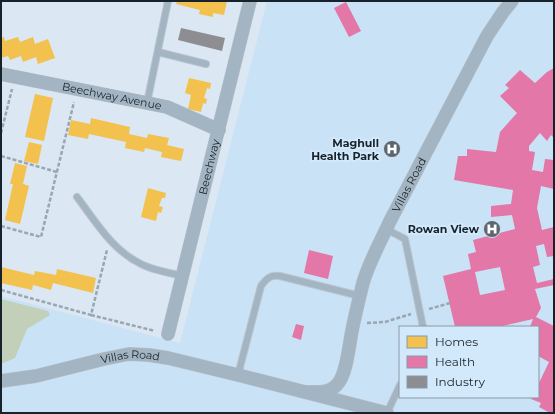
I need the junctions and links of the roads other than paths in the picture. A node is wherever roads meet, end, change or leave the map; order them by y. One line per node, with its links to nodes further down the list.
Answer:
1 (168, 1): 4 (lane)
2 (250, 1): 8 (street, Beechway)
3 (512, 1): 10 (street, Villas Road)
4 (158, 52): 5 (lane); 7 (lane)
5 (206, 64)
6 (1, 74): 7 (street, Beechway Avenue)
7 (147, 103): 8 (street, Beechway Avenue)
8 (219, 130): 11 (street, Beechway)
9 (77, 197): 11 (lane)
10 (386, 229): 12 (street, Villas Road); 13 (lane)
11 (183, 276): 14 (street, Beechway)
12 (360, 296): 15 (lane); 17 (street, Villas Road)
13 (423, 326)
14 (168, 334)
15 (238, 375): 16 (street, Villas Road); 19 (street, Villas Road)
16 (1, 381)
17 (339, 382): 19 (street, Villas Road); 20 (street)
18 (399, 387): 21 (lane)
19 (305, 392): 20 (street, Villas Road)
20 (348, 403): 21 (street, Villas Road)
21 (387, 413)

